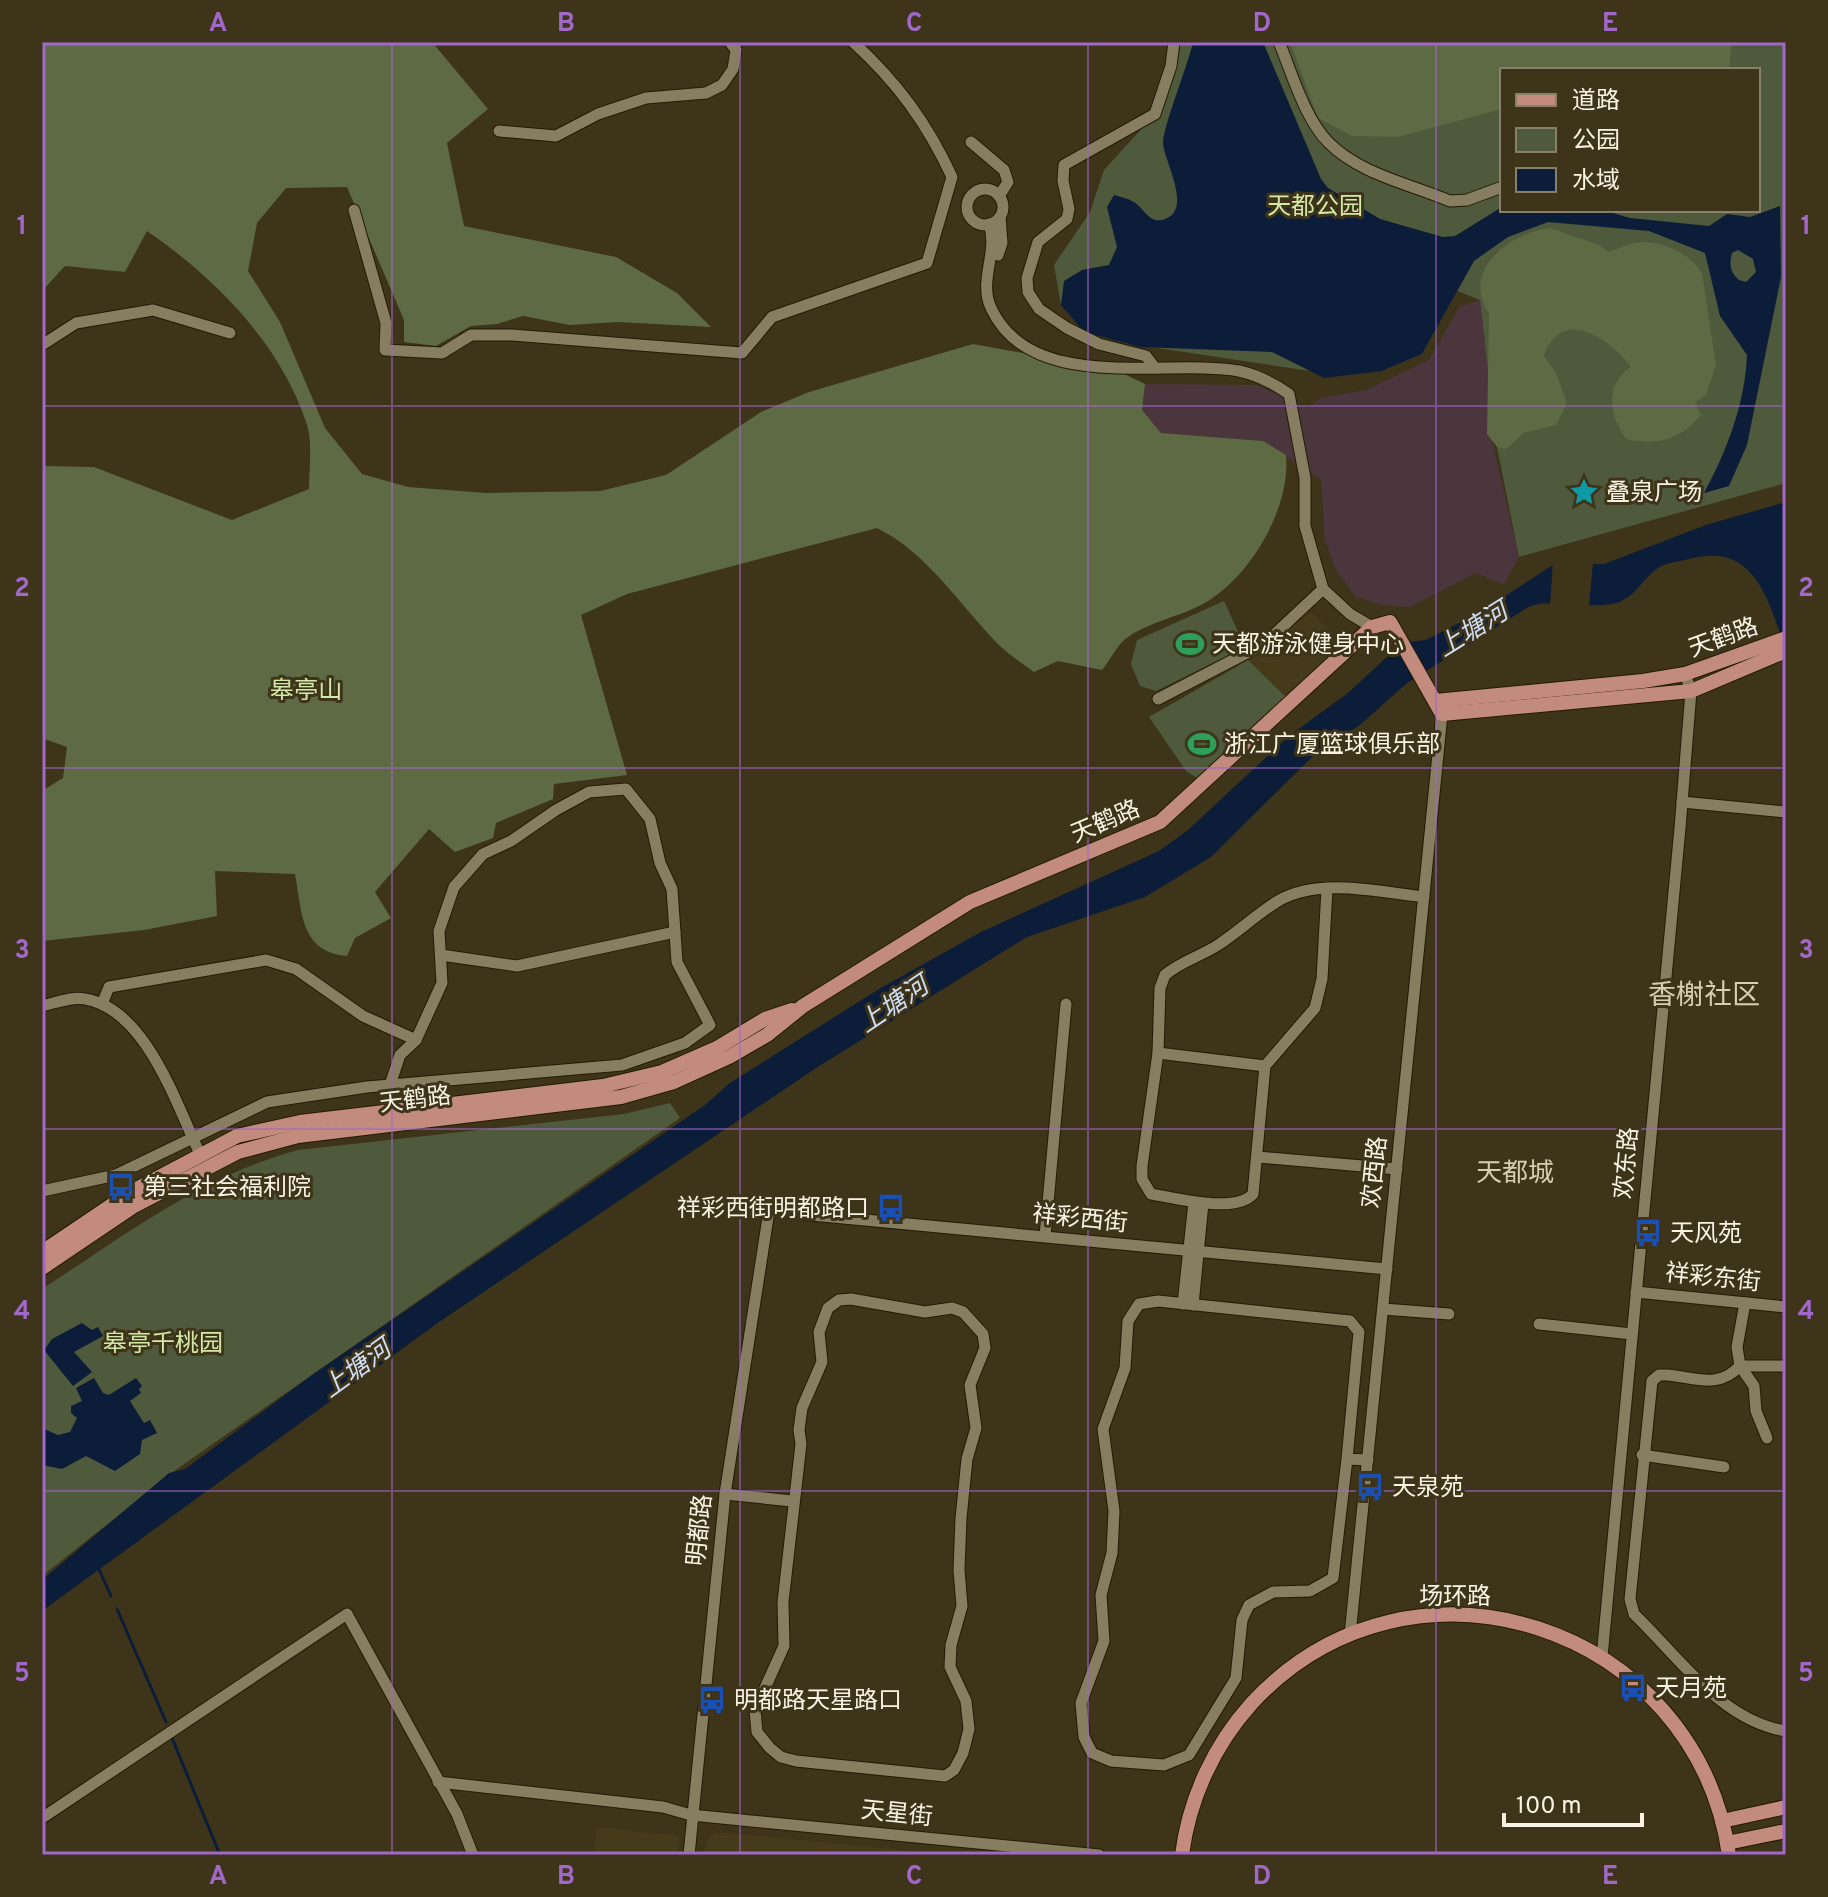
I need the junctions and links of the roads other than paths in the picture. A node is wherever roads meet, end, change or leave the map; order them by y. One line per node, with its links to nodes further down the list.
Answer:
1 (730, 42): 5 (street)
2 (853, 42): 9 (street)
3 (1174, 42): 15 (street)
4 (1279, 42): 7 (street)
5 (499, 131)
6 (971, 142): 8 (street)
7 (1500, 188)
8 (999, 196): 10 (street); 11 (street)
9 (354, 210)
10 (1000, 217): 11 (street); 12 (street)
11 (989, 224): 12 (street)
12 (990, 307): 15 (street)
13 (230, 333): 14 (street)
14 (42, 345)
15 (1155, 368): 16 (street)
16 (1323, 589): 17 (street); 22 (street)
17 (1372, 627): 23 (main road); 33 (main road, 天鹤路)
18 (1786, 638): 19 (main road, 天鹤路)
19 (1775, 651): 20 (main road, 天鹤路); 21 (main road, 天鹤路)
20 (1685, 674): 21 (street, 欢东路); 23 (main road, 天鹤路)
21 (1691, 691): 23 (main road, 天鹤路); 24 (street, 欢东路)
22 (1158, 699)
23 (1438, 707): 27 (street, 欢西路)
24 (1682, 802): 25 (street); 50 (street, 欢东路)
25 (1786, 812)
26 (1327, 889): 27 (street); 35 (street); 36 (street)
27 (1424, 897): 41 (street, 欢西路)
28 (675, 932): 29 (street); 29 (street); 37 (street)
29 (441, 955): 34 (street)
30 (102, 1004): 32 (street); 34 (street); 38 (street)
31 (1066, 1004): 45 (street)
32 (42, 1006)
33 (803, 1006): 39 (main road, 天鹤路); 48 (main road, 天鹤路)
34 (416, 1040): 37 (street)
35 (1158, 1053): 36 (street); 43 (street)
36 (1265, 1066): 40 (street)
37 (390, 1085): 38 (street)
38 (192, 1137): 39 (street); 42 (street)
39 (200, 1154): 47 (main road, 天鹤路)
40 (1258, 1157): 41 (street); 43 (street)
41 (1397, 1169): 49 (street, 欢西路)
42 (42, 1191)
43 (1198, 1202): 46 (street)
44 (769, 1211): 45 (street, 祥彩西街); 65 (street, 明都路)
45 (1045, 1236): 46 (street, 祥彩西街)
46 (1193, 1251): 49 (street, 祥彩西街); 52 (street)
47 (42, 1252)
48 (42, 1268)
49 (1387, 1269): 54 (street, 欢西路)
50 (1636, 1292): 51 (street, 祥彩东街); 57 (street, 欢东路)
51 (1745, 1303): 53 (street, 祥彩东街); 58 (street)
52 (1188, 1304): 62 (street); 62 (street)
53 (1786, 1307)
54 (1383, 1309): 55 (street); 63 (street, 欢西路)
55 (1449, 1314)
56 (1539, 1324): 57 (street)
57 (1632, 1334): 67 (street, 欢东路)
58 (1740, 1366): 59 (street); 60 (street); 61 (street)
59 (1786, 1366)
60 (1767, 1438)
61 (1642, 1455): 64 (street); 68 (street)
62 (1347, 1459): 63 (street)
63 (1368, 1460): 69 (street, 欢西路)
64 (1724, 1467)
65 (725, 1494): 66 (street); 74 (street, 明都路)
66 (792, 1501): 66 (street)
67 (1611, 1559): 68 (street); 70 (street, 欢东路)
68 (1632, 1561): 71 (street)
69 (1350, 1635): 70 (main road, 场环路); 82 (main road, 场环路)
70 (1602, 1657): 76 (main road, 场环路)
71 (1786, 1731)
72 (438, 1782): 74 (street, 天星街); 75 (street); 79 (street)
73 (1786, 1807): 76 (main road)
74 (691, 1815): 80 (street, 明都路); 81 (street, 天星街)
75 (42, 1818)
76 (1722, 1821): 78 (main road, 场环路)
77 (1786, 1831): 78 (main road)
78 (1728, 1849)
79 (473, 1855)
80 (689, 1855)
81 (1099, 1855)
82 (1182, 1855)

